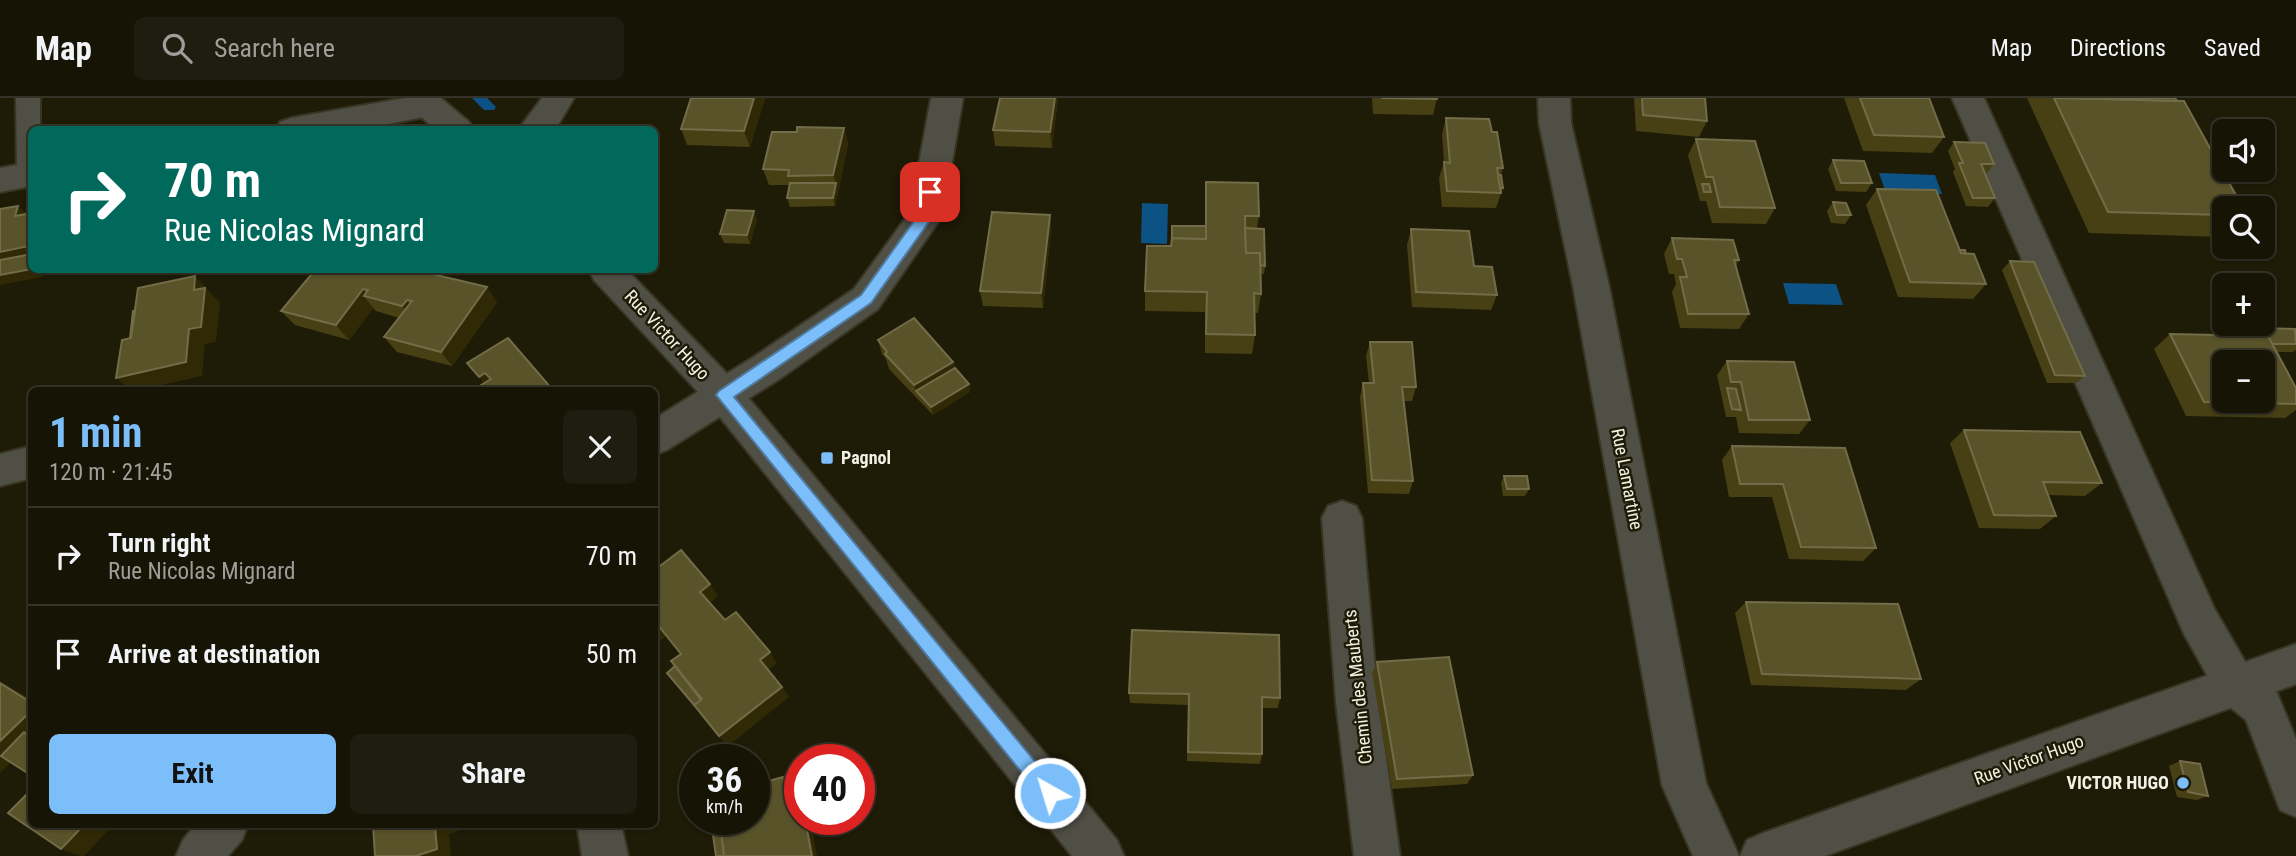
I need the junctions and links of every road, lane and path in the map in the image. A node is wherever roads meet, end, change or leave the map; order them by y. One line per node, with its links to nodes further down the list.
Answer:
1 (29, 98): 10 (lane)
2 (558, 98): 9 (street)
3 (947, 98): 12 (street)
4 (1554, 98): 26 (street, Rue Lamartine)
5 (1968, 98): 18 (street)
6 (425, 102): 7 (street); 8 (street)
7 (310, 126)
8 (453, 126)
9 (539, 126)
10 (20, 176)
11 (609, 273): 12 (street, Rue Victor Hugo)
12 (724, 395): 13 (street); 24 (street, Rue Victor Hugo)
13 (658, 436)
14 (28, 463): 15 (street)
15 (0, 470)
16 (1342, 519): 25 (street, Chemin des Mauberts)
17 (2296, 664): 18 (street, Rue Victor Hugo)
18 (2236, 687): 19 (street); 27 (street, Rue Victor Hugo)
19 (2296, 795)
20 (223, 828): 22 (street)
21 (600, 828): 23 (street)
22 (199, 856)
23 (605, 856)
24 (1101, 856)
25 (1377, 856)
26 (1716, 856)
27 (1763, 856)

